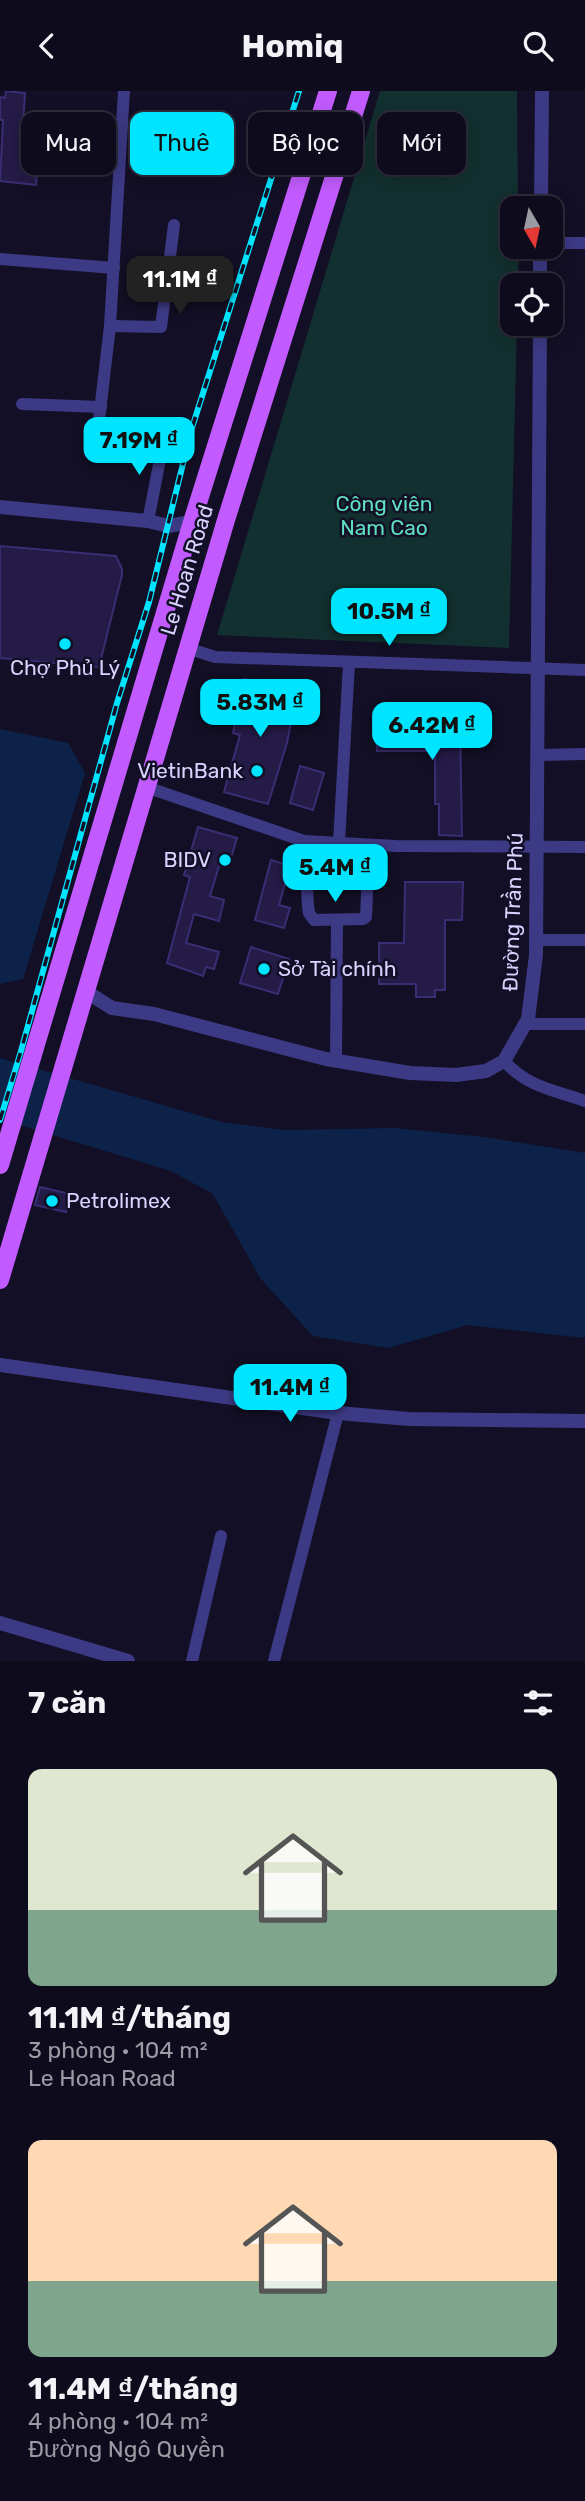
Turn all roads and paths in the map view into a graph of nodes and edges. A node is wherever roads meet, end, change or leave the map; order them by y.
1 (124, 91) edge
2 (328, 91) edge
3 (361, 91) edge
4 (542, 91) edge
5 (541, 196) edge
6 (174, 225) dead end
7 (564, 243) edge
8 (585, 243) edge
9 (0, 259) edge
10 (114, 268) junction
11 (110, 326) junction
12 (540, 336) edge
13 (22, 404) dead end
14 (101, 407) junction
15 (0, 507) edge
16 (148, 521) junction
17 (192, 522) junction
18 (223, 530) junction
19 (187, 648) junction
20 (349, 663) junction
21 (536, 670) junction
22 (585, 670) edge
23 (585, 754) edge
24 (537, 755) junction
25 (146, 787) junction
26 (304, 841) junction
27 (338, 843) junction
28 (369, 845) junction
29 (537, 847) junction
30 (585, 847) edge
31 (337, 921) junction
32 (536, 940) junction
33 (585, 940) edge
34 (55, 982) junction
35 (85, 991) junction
36 (525, 1024) junction
37 (585, 1024) edge
38 (335, 1061) junction
39 (504, 1061) junction
40 (585, 1101) edge
41 (0, 1165) edge
42 (0, 1280) edge
43 (0, 1364) edge
44 (338, 1413) junction
45 (585, 1421) edge
46 (221, 1537) dead end
47 (0, 1623) edge
48 (128, 1661) edge
49 (192, 1661) edge
50 (274, 1661) edge

1 - 10 street
2 - 17 main road, Le Hoan Road
3 - 18 main road, Le Hoan Road
4 - 5 street
6 - 11 street
7 - 8 street
9 - 10 street
10 - 11 street
11 - 14 street
12 - 21 street, Đường Trần Phú
13 - 14 street
14 - 16 street
15 - 16 street
16 - 17 street
17 - 18 main road
17 - 34 main road, Le Hoan Road
18 - 19 main road, Le Hoan Road
19 - 20 street
19 - 25 main road, Le Hoan Road
20 - 21 street
20 - 27 street
21 - 22 street
21 - 24 street, Đường Trần Phú
23 - 24 street
24 - 29 street, Đường Trần Phú
25 - 26 street
25 - 35 main road, Le Hoan Road
26 - 27 street
26 - 31 street
27 - 28 street
28 - 29 street
28 - 31 street
29 - 30 street
29 - 32 street, Đường Trần Phú
31 - 38 street
32 - 33 street
32 - 36 street, Đường Trần Phú
34 - 35 main road
34 - 41 main road, Le Hoan Road
35 - 38 street
35 - 42 main road, Le Hoan Road
36 - 37 street
36 - 39 street, Đường Trần Phú
38 - 39 street
39 - 40 street
43 - 44 street
44 - 45 street
44 - 50 street
46 - 49 street
47 - 48 street

